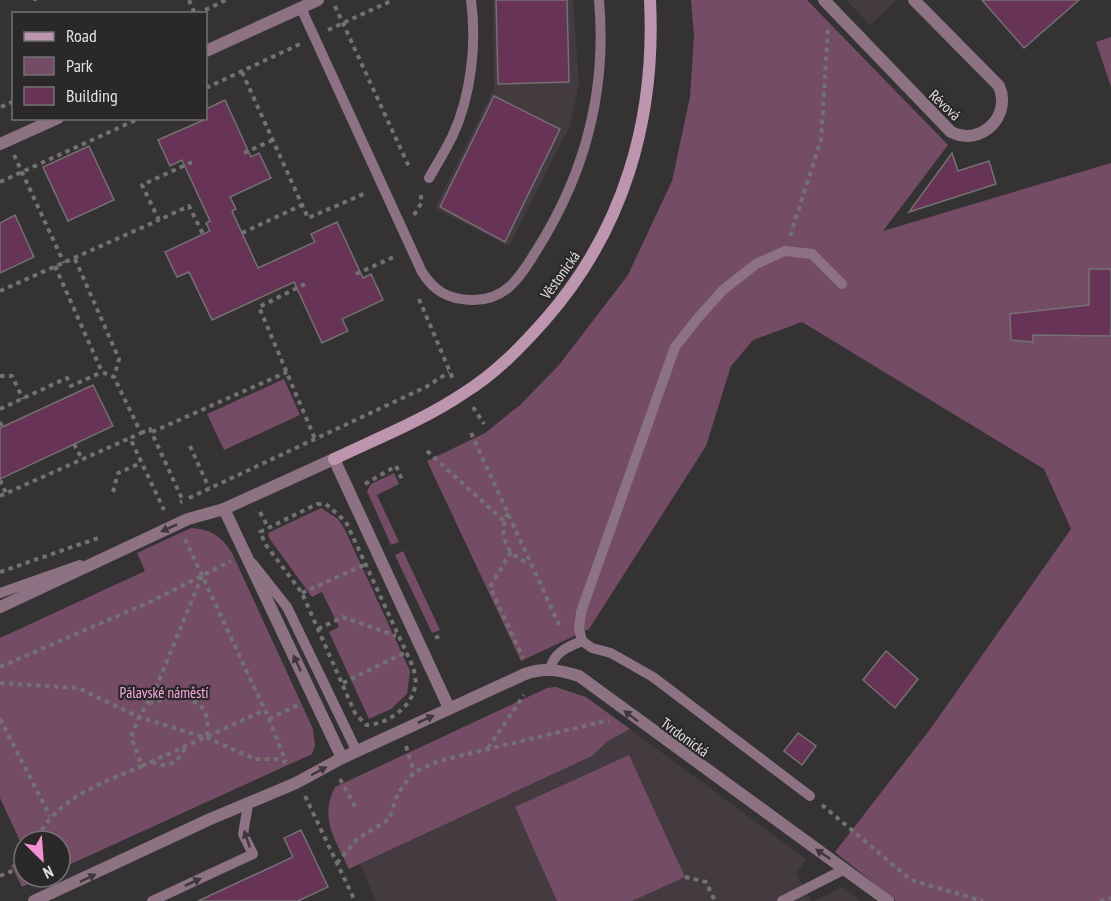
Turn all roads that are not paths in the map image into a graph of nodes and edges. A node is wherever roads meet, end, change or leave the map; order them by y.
1 (318, 0) edge
2 (471, 0) edge
3 (599, 0) edge
4 (650, 0) edge
5 (914, 0) edge
6 (827, 3) edge
7 (301, 8) junction
8 (207, 51) edge
9 (54, 120) edge
10 (6, 147) edge
11 (429, 178) dead end
12 (842, 285) dead end
13 (334, 459) junction
14 (224, 509) junction
15 (245, 554) junction
16 (106, 557) junction
17 (0, 593) edge
18 (0, 607) edge
19 (582, 641) junction
20 (555, 670) junction
21 (449, 708) junction
22 (357, 752) junction
23 (342, 758) junction
24 (810, 796) road end
25 (248, 805) junction
26 (845, 869) junction
27 (34, 901) edge
28 (152, 901) edge
29 (782, 901) edge
30 (888, 901) edge

1 - 7 street
2 - 11 lane
3 - 7 lane
4 - 13 street, Věstonická
5 - 6 street, Révová
7 - 8 street
9 - 10 street
12 - 19 lane
13 - 14 street
13 - 21 street
14 - 15 street
14 -> 16 street
15 - 22 lane
23 -> 15 street
16 - 17 lane
16 - 18 street
19 - 20 lane
19 - 24 lane
20 - 21 street, Tvrdonická
26 -> 20 street, Tvrdonická
22 -> 21 street
22 - 23 street
25 -> 23 street
27 -> 25 street
28 -> 25 lane
26 - 29 lane
26 - 30 street, Tvrdonická

